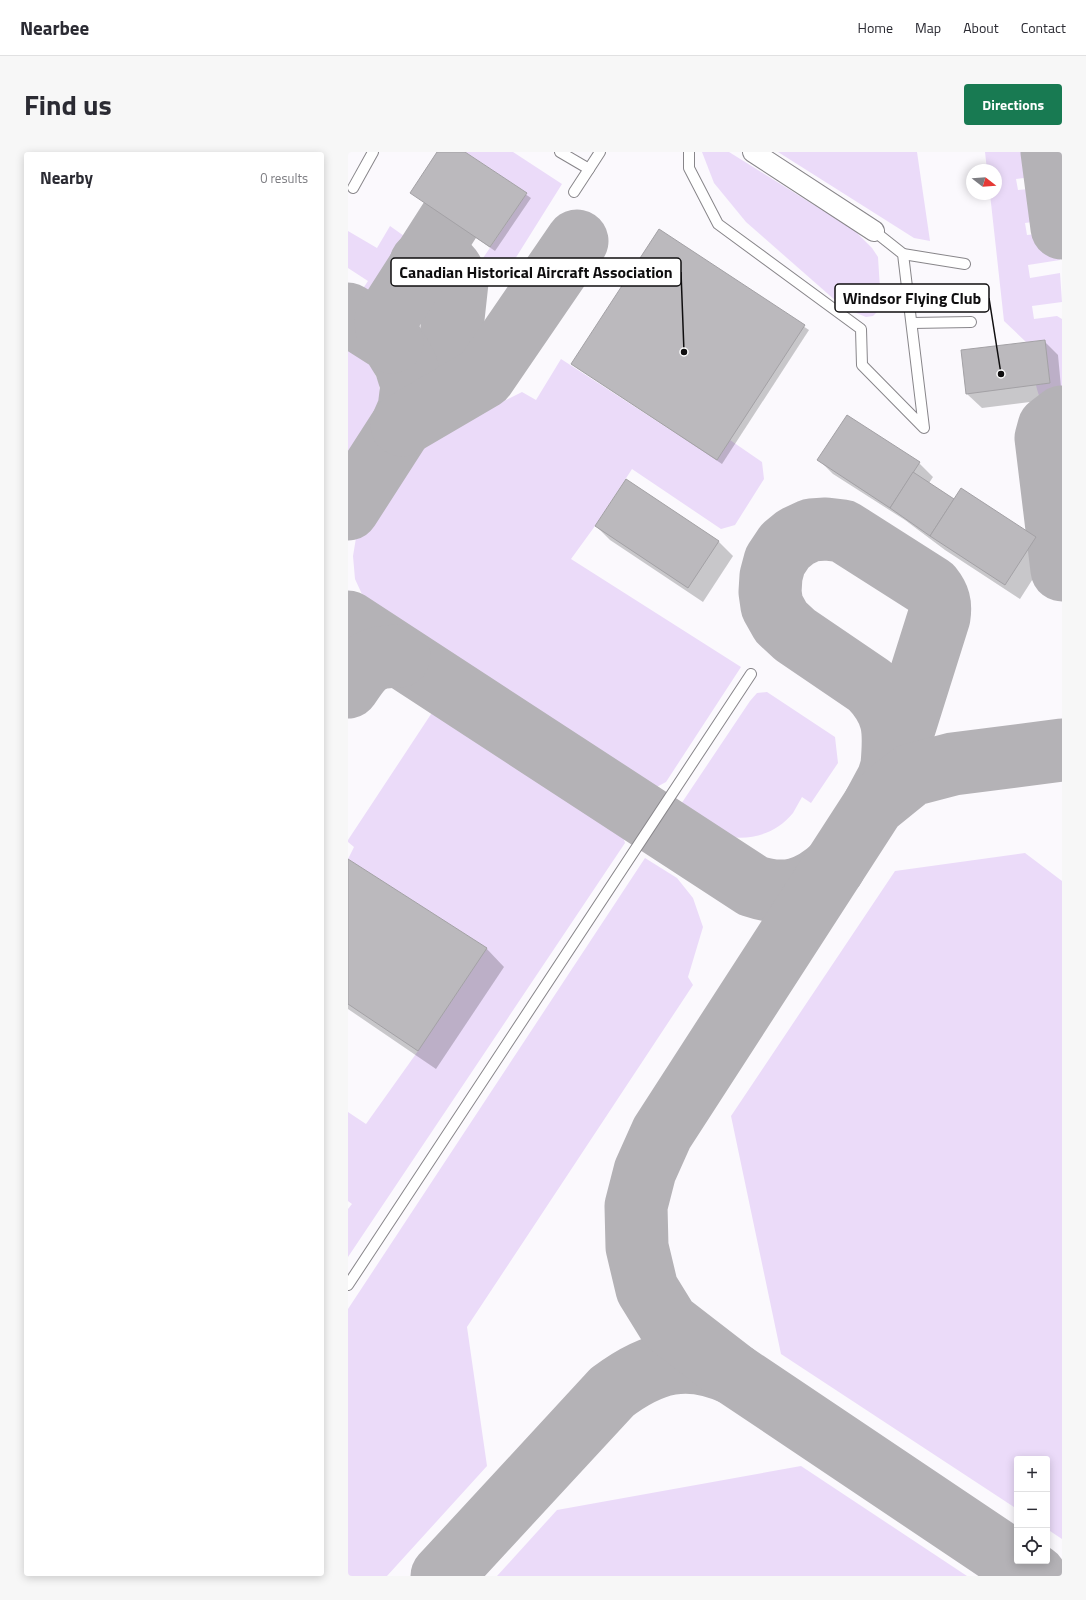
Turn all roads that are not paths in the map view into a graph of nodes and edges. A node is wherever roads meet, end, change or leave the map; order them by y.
1 (373, 152) edge
2 (560, 152) edge
3 (600, 152) edge
4 (689, 152) edge
5 (753, 152) edge
6 (589, 169) junction
7 (353, 188) dead end
8 (574, 192) dead end
9 (874, 231) joint
10 (903, 254) junction
11 (964, 264) dead end
12 (971, 322) dead end
13 (912, 323) junction
14 (751, 674) dead end
15 (348, 1285) edge

1 - 7 lane
2 - 6 lane
3 - 6 lane
4 - 13 lane
5 - 9 street
6 - 8 lane
9 - 10 lane
10 - 11 lane
10 - 13 lane
12 - 13 lane
14 - 15 lane

